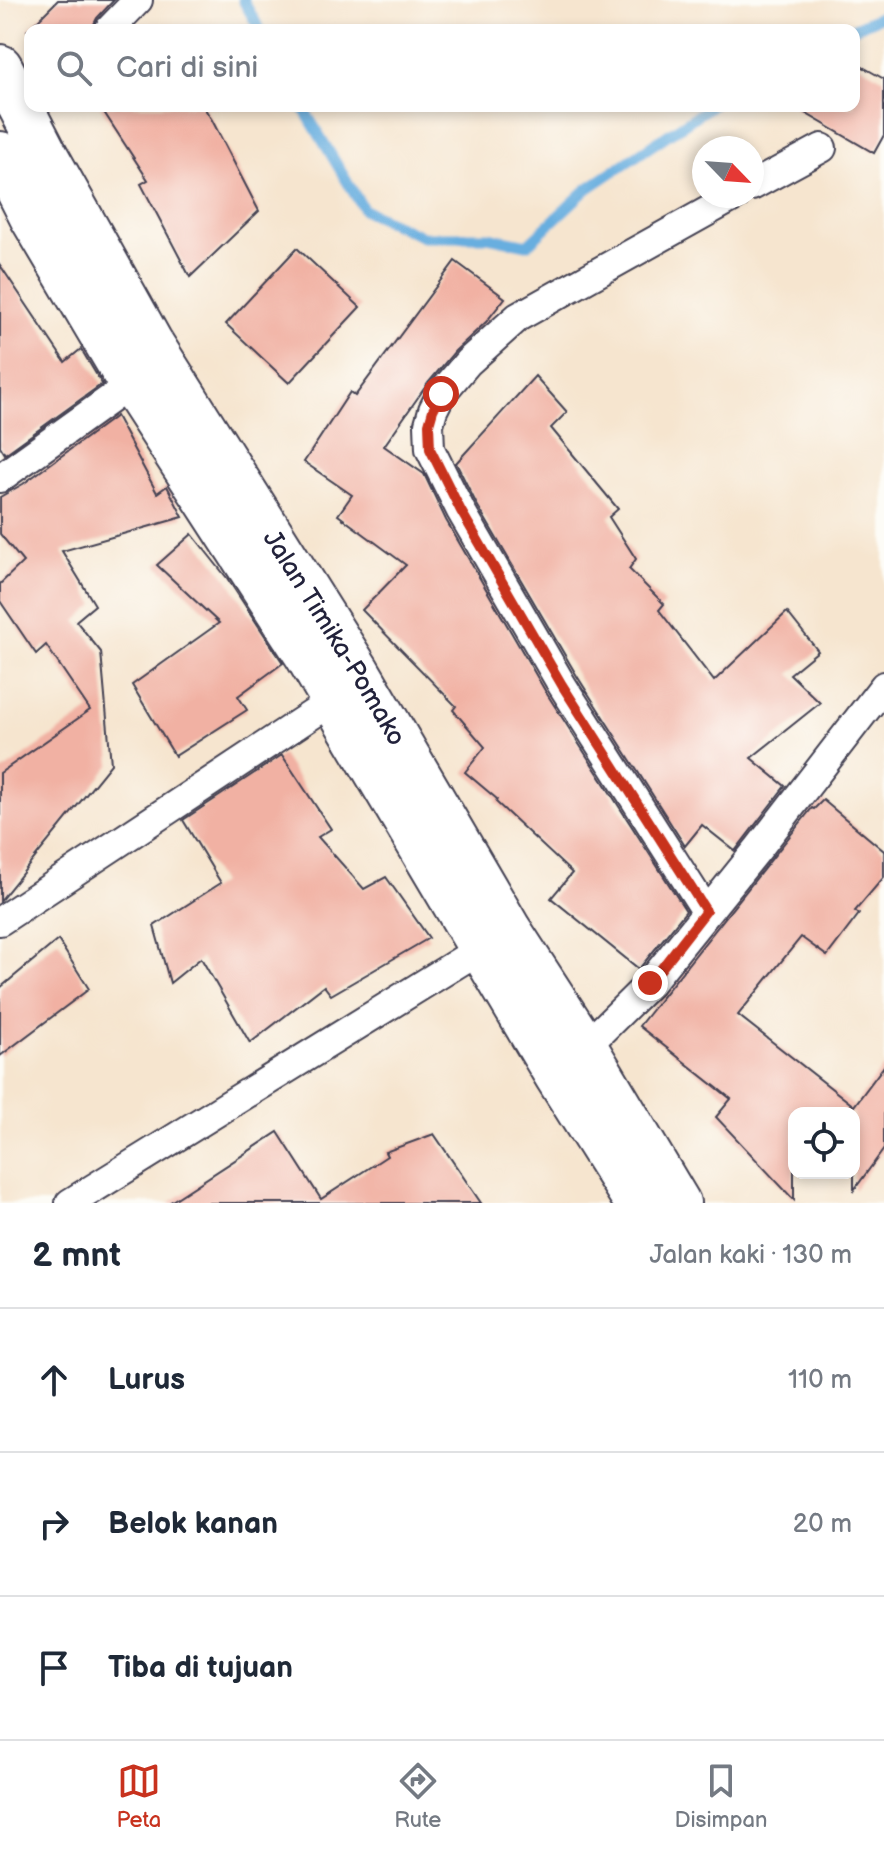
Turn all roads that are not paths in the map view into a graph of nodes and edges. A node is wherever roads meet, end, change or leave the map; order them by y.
1 (138, 0) edge
2 (115, 24) edge
3 (28, 112) edge
4 (822, 148) dead end
5 (0, 154) edge
6 (764, 179) edge
7 (12, 206) edge
8 (713, 208) edge
9 (131, 384) junction
10 (0, 478) edge
11 (884, 686) edge
12 (334, 700) junction
13 (706, 911) junction
14 (0, 921) edge
15 (482, 948) junction
16 (585, 1047) junction
17 (70, 1203) edge
18 (637, 1203) edge
19 (678, 1203) edge

1 - 2 street
3 - 16 highway, Jalan Timika-Pomako
4 - 6 street
5 - 7 highway, Jalan Timika-Pomako
7 - 9 highway, Jalan Timika-Pomako
8 - 13 street
9 - 10 street
9 - 12 highway, Jalan Timika-Pomako
11 - 13 street
12 - 14 street
12 - 15 highway, Jalan Timika-Pomako
13 - 16 street
15 - 17 street
15 - 18 highway, Jalan Timika-Pomako
16 - 19 highway, Jalan Timika-Pomako

